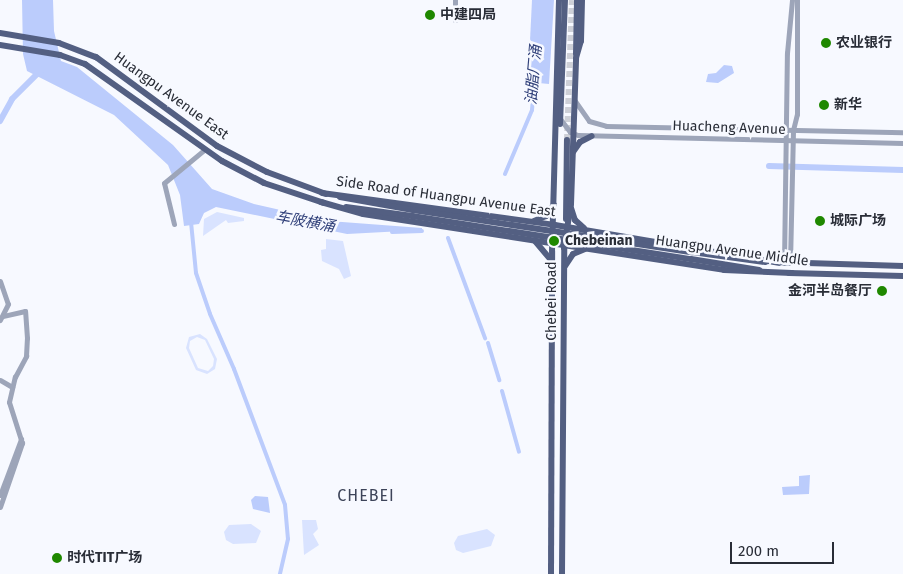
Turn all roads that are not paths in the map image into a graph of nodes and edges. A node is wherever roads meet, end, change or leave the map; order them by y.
1 (455, 0) edge
2 (559, 0) edge
3 (565, 0) edge
4 (577, 0) edge
5 (582, 0) edge
6 (792, 0) edge
7 (797, 0) edge
8 (455, 20) dead end
9 (0, 33) edge
10 (0, 45) edge
11 (576, 58) junction
12 (575, 101) junction
13 (560, 120) junction
14 (574, 120) junction
15 (790, 130) junction
16 (903, 132) edge
17 (573, 134) junction
18 (592, 136) junction
19 (567, 140) tunnel mouth
20 (557, 141) junction
21 (790, 141) junction
22 (903, 143) edge
23 (219, 147) junction
24 (204, 150) junction
25 (572, 153) junction
26 (214, 157) junction
27 (264, 170) junction
28 (259, 181) junction
29 (322, 193) junction
30 (555, 200) junction
31 (321, 202) junction
32 (570, 204) junction
33 (413, 213) junction
34 (506, 218) junction
35 (526, 221) junction
36 (174, 224) dead end
37 (566, 224) junction
38 (554, 225) junction
39 (587, 230) junction
40 (600, 232) junction
41 (559, 234) joint
42 (502, 235) junction
43 (630, 236) junction
44 (522, 238) junction
45 (532, 239) junction
46 (553, 242) junction
47 (564, 244) junction
48 (590, 248) junction
49 (598, 249) junction
50 (627, 254) junction
51 (692, 256) junction
52 (784, 263) junction
53 (552, 264) junction
54 (835, 265) junction
55 (875, 265) junction
56 (903, 266) edge
57 (564, 271) junction
58 (552, 272) junction
59 (792, 273) junction
60 (836, 275) junction
61 (874, 276) junction
62 (903, 276) edge
63 (0, 281) edge
64 (1, 287) edge
65 (1, 318) edge
66 (0, 380) edge
67 (12, 388) junction
68 (21, 439) junction
69 (0, 495) edge
70 (0, 507) edge
71 (551, 557) junction
72 (562, 558) junction
73 (551, 574) edge
74 (562, 574) edge

1 - 8 street
2 - 20 main road, Chebei Road
3 - 13 main road
4 - 11 main road
5 - 11 main road, Chebei Road
6 - 15 street
7 - 15 street
9 - 23 main road, Huangpu Avenue East
10 - 24 main road, Huangpu Avenue East
11 - 12 main road, Chebei Road
12 - 14 main road, Chebei Road
12 - 15 street, Huacheng Avenue
13 - 14 main road
13 - 17 street
13 - 20 main road
14 - 17 main road, Chebei Road
15 - 16 street, Huacheng Avenue
15 - 21 street
17 - 18 street, Huacheng Avenue
17 - 25 main road, Chebei Road
18 - 21 street, Huacheng Avenue
18 - 25 main road
19 - 37 main road
20 - 30 main road, Chebei Road
21 - 22 street, Huacheng Avenue
21 - 52 street
23 - 26 main road
23 - 27 main road, Huangpu Avenue East
24 - 26 main road, Huangpu Avenue East
24 - 36 street
25 - 32 main road, Chebei Road
26 - 28 main road, Huangpu Avenue East
27 - 28 main road
27 - 29 main road, Huangpu Avenue East
28 - 31 main road, Huangpu Avenue East
29 - 33 main road, Huangpu Avenue East
29 - 34 main road, Side Road of Huangpu Avenue East
30 - 35 main road
30 - 38 main road, Chebei Road
31 - 33 main road, Huangpu Avenue East
31 - 42 main road, Side Road of Huangpu Avenue East
32 - 37 main road, Chebei Road
32 - 39 main road
33 - 41 main road, Huangpu Avenue East, bridge
34 - 35 main road, Side Road of Huangpu Avenue East
34 - 42 main road
35 - 38 main road, Side Road of Huangpu Avenue East
35 - 44 main road
37 - 38 main road, Side Road of Huangpu Avenue East
37 - 39 main road, Side Road of Huangpu Avenue East
37 - 47 main road, Chebei Road
38 - 46 main road, Chebei Road
39 - 40 main road, Side Road of Huangpu Avenue East
40 - 43 main road, Side Road of Huangpu Avenue East
40 - 49 main road
41 - 51 main road, Huangpu Avenue Middle, bridge
42 - 44 main road, Side Road of Huangpu Avenue East
43 - 50 main road
43 - 52 main road, Side Road of Huangpu Avenue East
44 - 45 main road, Side Road of Huangpu Avenue East
45 - 46 main road, Side Road of Huangpu Avenue East
45 - 53 main road
46 - 47 main road, Side Road of Huangpu Avenue East
46 - 53 main road, Chebei Road
47 - 48 main road, Side Road of Huangpu Avenue East
47 - 57 main road, Chebei Road
48 - 49 main road, Side Road of Huangpu Avenue East
48 - 57 main road
49 - 50 main road, Side Road of Huangpu Avenue East
50 - 59 main road, Side Road of Huangpu Avenue East
51 - 52 main road, Huangpu Avenue Middle
51 - 59 main road, Huangpu Avenue Middle
52 - 54 main road, Huangpu Avenue Middle
53 - 58 main road, Chebei Road
54 - 55 main road, Huangpu Avenue Middle
54 - 60 main road
55 - 56 main road, Huangpu Avenue Middle
55 - 61 main road
57 - 58 main road
57 - 72 main road, Chebei Road
58 - 71 main road, Chebei Road
59 - 60 main road, Huangpu Avenue Middle
60 - 61 main road, Huangpu Avenue Middle
61 - 62 main road, Huangpu Avenue Middle
63 - 64 street
64 - 65 street
65 - 67 street
66 - 67 street
67 - 68 street
68 - 69 street
68 - 70 street
71 - 72 main road
71 - 73 main road, Chebei Road
72 - 74 main road, Chebei Road

